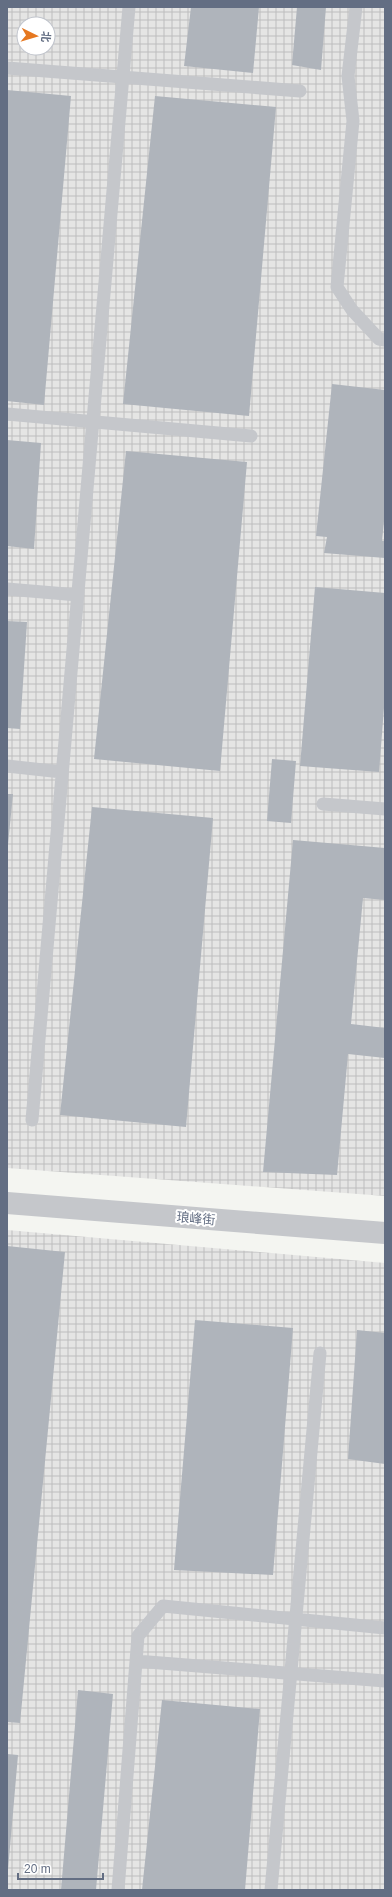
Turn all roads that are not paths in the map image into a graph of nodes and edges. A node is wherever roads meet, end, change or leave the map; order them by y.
1 (128, 7) edge
2 (356, 7) edge
3 (7, 68) edge
4 (122, 78) junction
5 (300, 91) dead end
6 (385, 340) edge
7 (7, 414) edge
8 (92, 421) junction
9 (251, 436) dead end
10 (7, 589) edge
11 (78, 595) junction
12 (7, 766) edge
13 (62, 772) junction
14 (323, 804) dead end
15 (385, 809) edge
16 (32, 1120) dead end
17 (7, 1203) edge
18 (385, 1233) edge
19 (320, 1353) dead end
20 (296, 1619) junction
21 (385, 1628) edge
22 (136, 1660) junction
23 (291, 1673) junction
24 (385, 1681) edge
25 (118, 1890) edge
26 (271, 1890) edge

1 - 4 lane
2 - 6 lane
3 - 4 lane
4 - 5 lane
4 - 8 lane
7 - 8 lane
8 - 9 lane
8 - 11 lane
10 - 11 lane
11 - 13 lane
12 - 13 lane
13 - 16 lane
14 - 15 lane
17 - 18 street, 琅峰街
19 - 20 lane
20 - 21 lane
20 - 22 lane
20 - 23 lane
22 - 23 lane
22 - 25 lane
23 - 24 lane
23 - 26 lane

